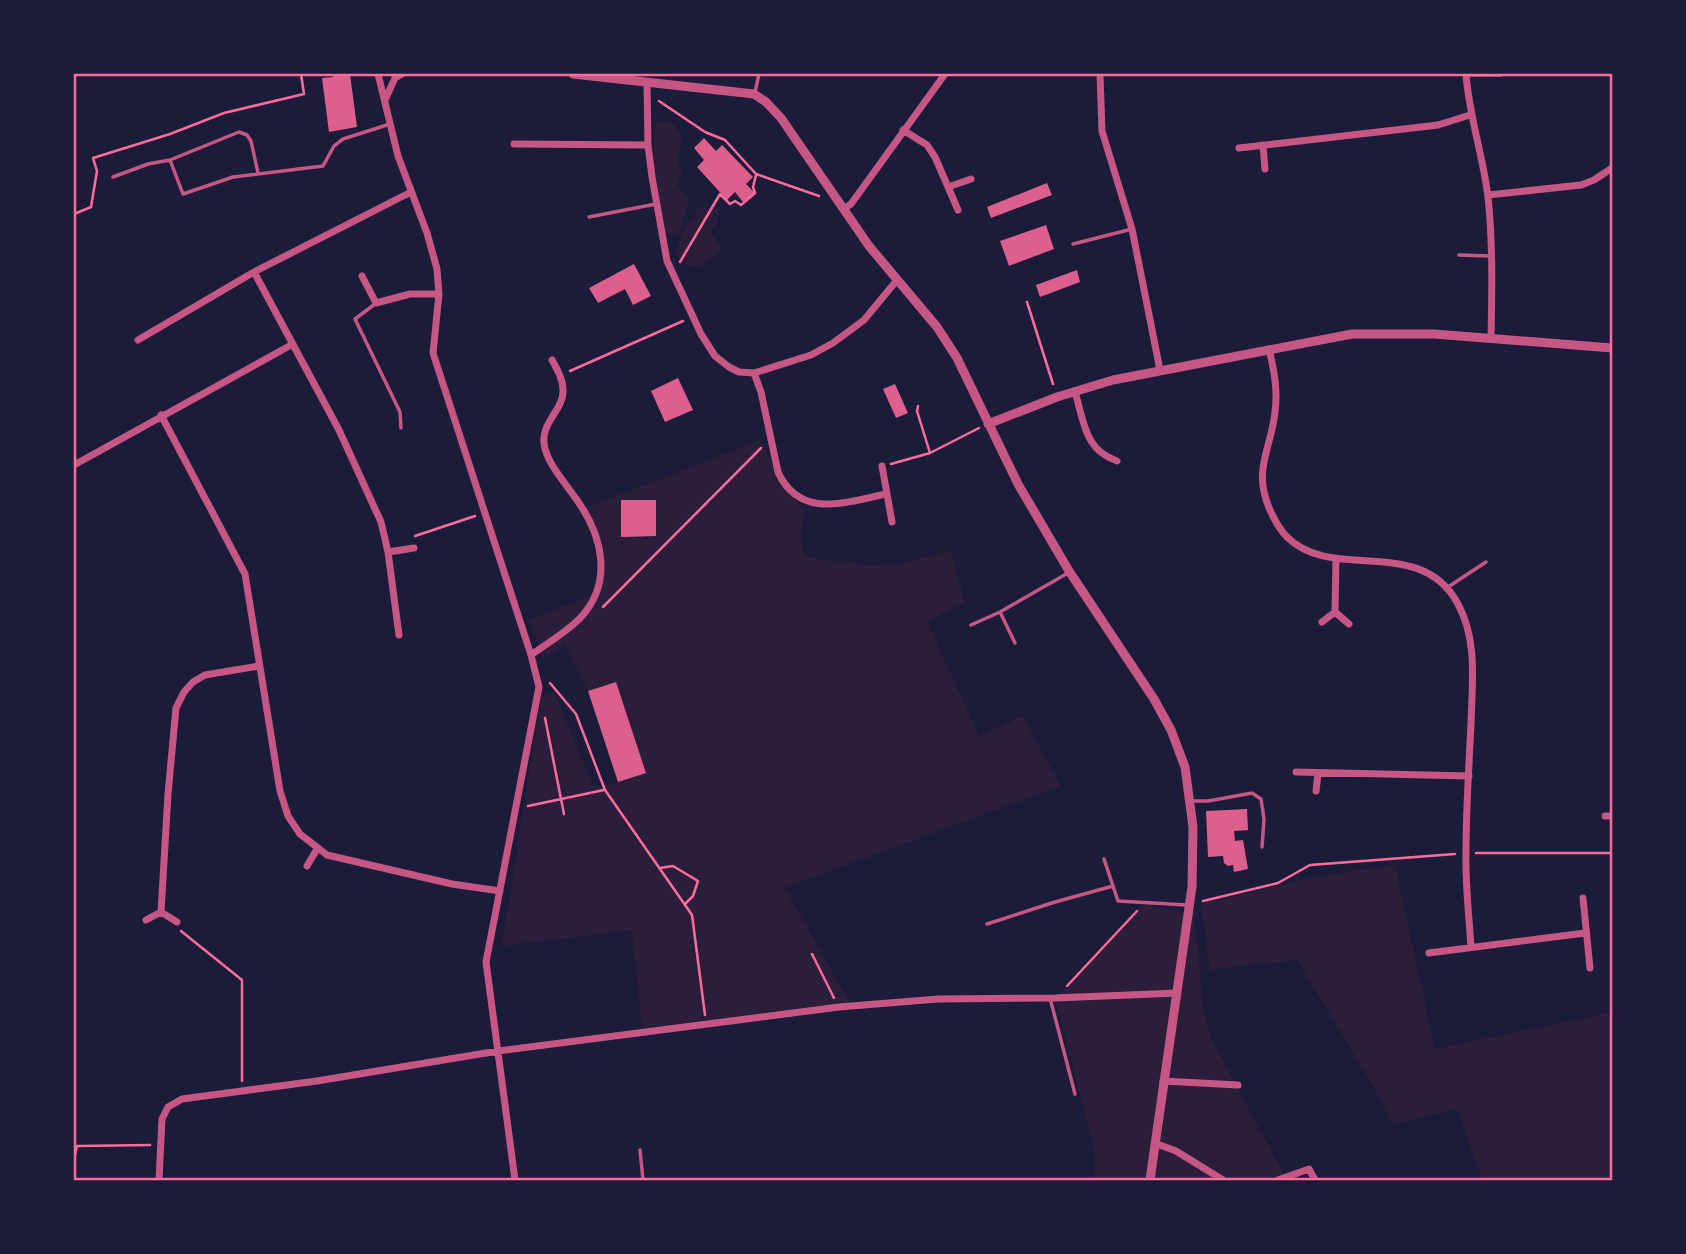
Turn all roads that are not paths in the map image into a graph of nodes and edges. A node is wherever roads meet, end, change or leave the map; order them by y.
1 (378, 74) edge
2 (402, 74) edge
3 (573, 74) edge
4 (759, 74) edge
5 (945, 74) edge
6 (1100, 74) edge
7 (1466, 74) edge
8 (1502, 75) dead end
9 (647, 83) junction
10 (754, 94) junction
11 (385, 100) junction
12 (1470, 116) junction
13 (390, 124) junction
14 (903, 130) junction
15 (514, 144) dead end
16 (648, 145) junction
17 (1263, 145) junction
18 (1239, 148) dead end
19 (170, 160) junction
20 (1612, 168) edge
21 (1265, 169) dead end
22 (258, 173) junction
23 (113, 177) dead end
24 (971, 179) dead end
25 (948, 187) junction
26 (411, 192) junction
27 (1488, 195) junction
28 (656, 204) junction
29 (843, 209) junction
30 (957, 210) dead end
31 (589, 217) dead end
32 (1132, 229) junction
33 (1073, 244) dead end
34 (1459, 256) dead end
35 (1492, 256) junction
36 (254, 272) junction
37 (362, 276) dead end
38 (897, 280) junction
39 (439, 294) junction
40 (376, 303) junction
41 (1491, 338) junction
42 (138, 340) dead end
43 (293, 344) junction
44 (1612, 348) edge
45 (1269, 349) junction
46 (552, 360) dead end
47 (1160, 370) junction
48 (754, 373) junction
49 (1075, 392) junction
50 (161, 415) junction
51 (988, 424) junction
52 (401, 428) dead end
53 (1117, 461) dead end
54 (74, 465) edge
55 (882, 466) road end
56 (886, 495) junction
57 (891, 522) dead end
58 (414, 548) road end
59 (388, 552) junction
60 (1336, 558) junction
61 (1486, 562) dead end
62 (1069, 572) junction
63 (1446, 588) junction
64 (1000, 612) junction
65 (1335, 612) junction
66 (1322, 622) dead end
67 (1349, 624) dead end
68 (971, 625) dead end
69 (399, 635) dead end
70 (1015, 643) dead end
71 (531, 655) junction
72 (259, 666) junction
73 (1296, 772) dead end
74 (1318, 773) junction
75 (1469, 776) junction
76 (1316, 791) dead end
77 (1191, 801) junction
78 (1262, 847) dead end
79 (317, 849) junction
80 (1104, 859) dead end
81 (307, 866) dead end
82 (1114, 886) junction
83 (500, 891) junction
84 (1583, 898) dead end
85 (1189, 905) junction
86 (161, 912) junction
87 (146, 920) dead end
88 (177, 922) road end
89 (987, 924) dead end
90 (1585, 933) junction
91 (1471, 947) junction
92 (1429, 953) dead end
93 (1590, 968) dead end
94 (1177, 993) junction
95 (1053, 998) junction
96 (498, 1051) junction
97 (1163, 1081) junction
98 (1238, 1085) dead end
99 (1075, 1094) dead end
100 (1157, 1144) junction
101 (640, 1150) dead end
102 (159, 1181) edge
103 (515, 1181) edge
104 (643, 1181) edge
105 (1150, 1181) edge
106 (1223, 1181) edge
107 (1278, 1181) edge
108 (1315, 1181) edge

1 - 11 street
2 - 11 street
3 - 9 street
4 - 10 lane
5 - 14 street
6 - 32 street
7 - 8 lane
7 - 12 street
9 - 10 street
9 - 16 street
10 - 29 street
11 - 13 street
12 - 17 street
12 - 27 street
13 - 22 lane
13 - 26 street
14 - 25 street
14 - 29 street
15 - 16 street
16 - 28 street
17 - 18 street
17 - 21 street
19 - 22 lane
19 - 22 lane
19 - 23 lane
20 - 27 street
24 - 25 street
25 - 30 street
26 - 36 street
26 - 39 street
27 - 35 street
28 - 31 lane
28 - 48 street
29 - 38 street
32 - 33 lane
32 - 47 street
34 - 35 lane
35 - 41 street
36 - 42 street
36 - 43 street
37 - 40 street
38 - 48 street
38 - 51 street
39 - 40 street
39 - 71 street
40 - 52 lane
41 - 44 street
41 - 45 street
43 - 50 street
43 - 59 street
45 - 47 street
45 - 60 street
46 - 71 street
47 - 49 street
48 - 56 street
49 - 51 street
49 - 53 street
50 - 54 street
50 - 72 street
51 - 62 street
55 - 56 street
56 - 57 street
58 - 59 street
59 - 69 street
60 - 63 street
60 - 65 street
61 - 63 lane
62 - 64 lane
62 - 77 street
63 - 75 street
64 - 68 lane
64 - 70 lane
65 - 66 street
65 - 67 street
71 - 83 street
72 - 79 street
72 - 86 street
73 - 74 street
74 - 75 street
74 - 76 street
75 - 91 street
77 - 78 lane
77 - 85 street
79 - 81 street
79 - 83 street
80 - 82 lane
82 - 85 lane
82 - 89 lane
83 - 96 street
84 - 90 street
85 - 94 street
86 - 87 street
86 - 88 street
90 - 91 street
90 - 93 street
91 - 92 street
94 - 95 street
94 - 97 street
95 - 96 street
95 - 99 lane
96 - 102 street
96 - 103 street
97 - 98 street
97 - 100 street
100 - 105 street
100 - 106 street
101 - 104 lane
107 - 108 street

